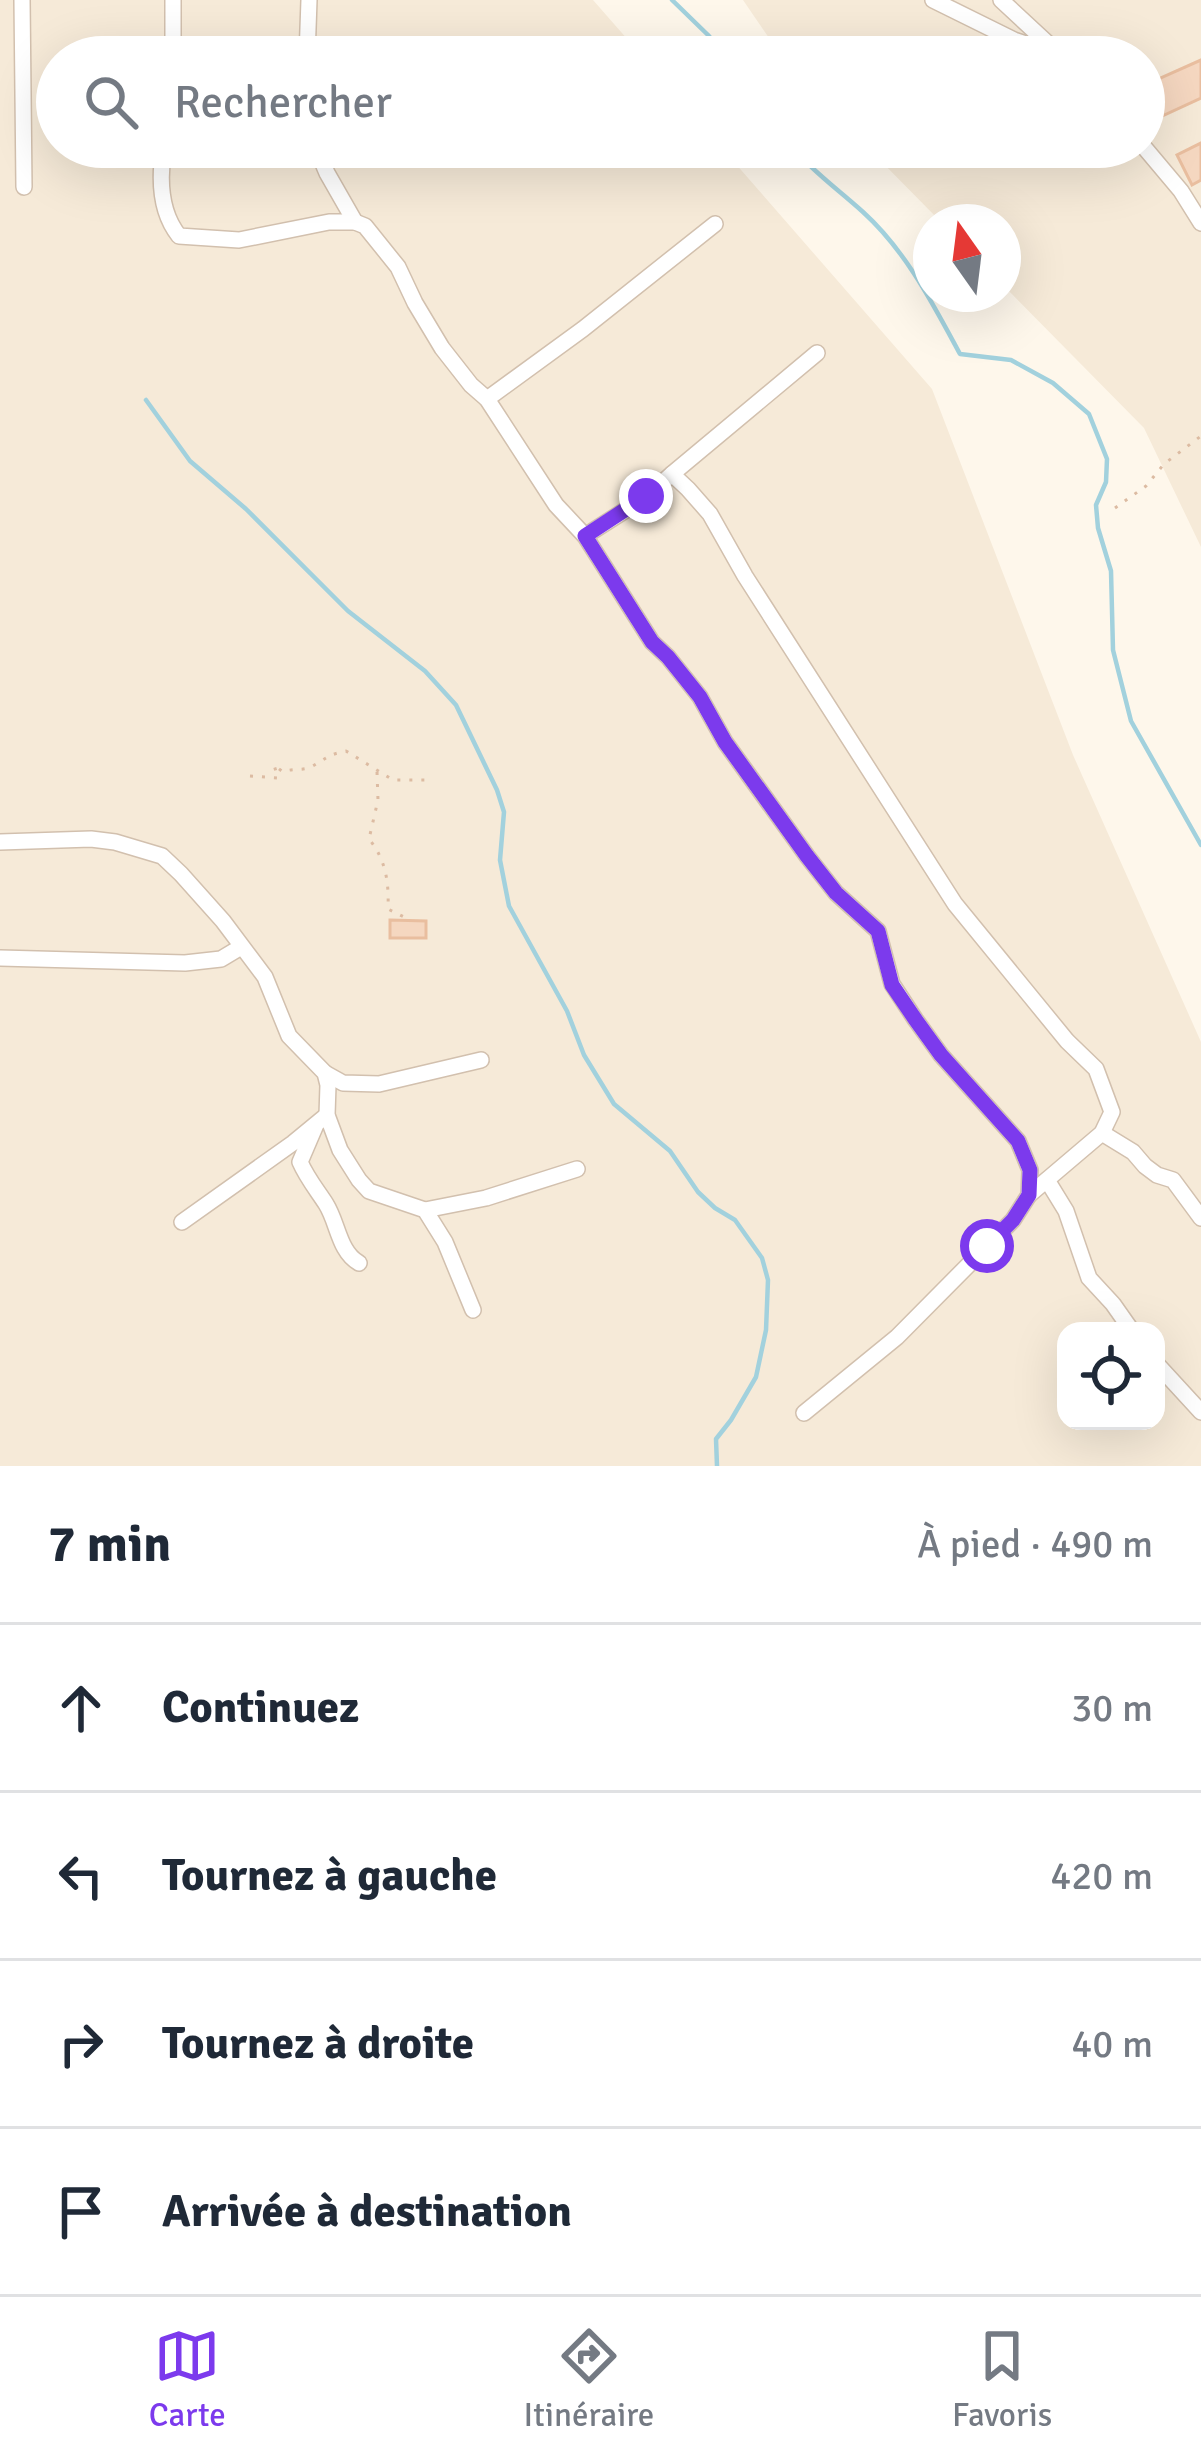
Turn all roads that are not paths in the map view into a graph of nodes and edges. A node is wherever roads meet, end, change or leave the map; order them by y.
1 (22, 0) edge
2 (173, 0) edge
3 (309, 0) edge
4 (933, 0) edge
5 (1001, 0) edge
6 (173, 36) edge
7 (308, 36) edge
8 (1006, 36) edge
9 (1041, 36) edge
10 (160, 168) edge
11 (325, 168) edge
12 (1162, 168) edge
13 (24, 187) dead end
14 (355, 222) junction
15 (1201, 223) edge
16 (715, 224) dead end
17 (817, 353) dead end
18 (488, 398) junction
19 (672, 474) junction
20 (585, 536) junction
21 (0, 842) edge
22 (241, 947) junction
23 (0, 958) edge
24 (481, 1060) dead end
25 (325, 1073) junction
26 (322, 1119) junction
27 (1102, 1132) junction
28 (577, 1168) dead end
29 (1047, 1180) junction
30 (1029, 1195) junction
31 (424, 1210) junction
32 (1201, 1218) edge
33 (182, 1222) dead end
34 (359, 1263) dead end
35 (472, 1310) dead end
36 (1126, 1322) edge
37 (1165, 1373) edge
38 (1201, 1412) edge
39 (804, 1413) dead end

1 - 13 street
2 - 6 street
3 - 7 street
4 - 8 street
5 - 9 street
10 - 14 street
11 - 14 street
12 - 15 street
14 - 18 street
16 - 18 street
17 - 19 street
18 - 20 street
19 - 20 street
19 - 27 street
20 - 30 street
21 - 22 street
22 - 23 street
22 - 25 street
24 - 25 street
25 - 26 street
26 - 31 street
26 - 33 street
26 - 34 street
27 - 29 street
27 - 32 street
28 - 31 street
29 - 30 street
29 - 36 street
30 - 39 street
31 - 35 street
37 - 38 street

